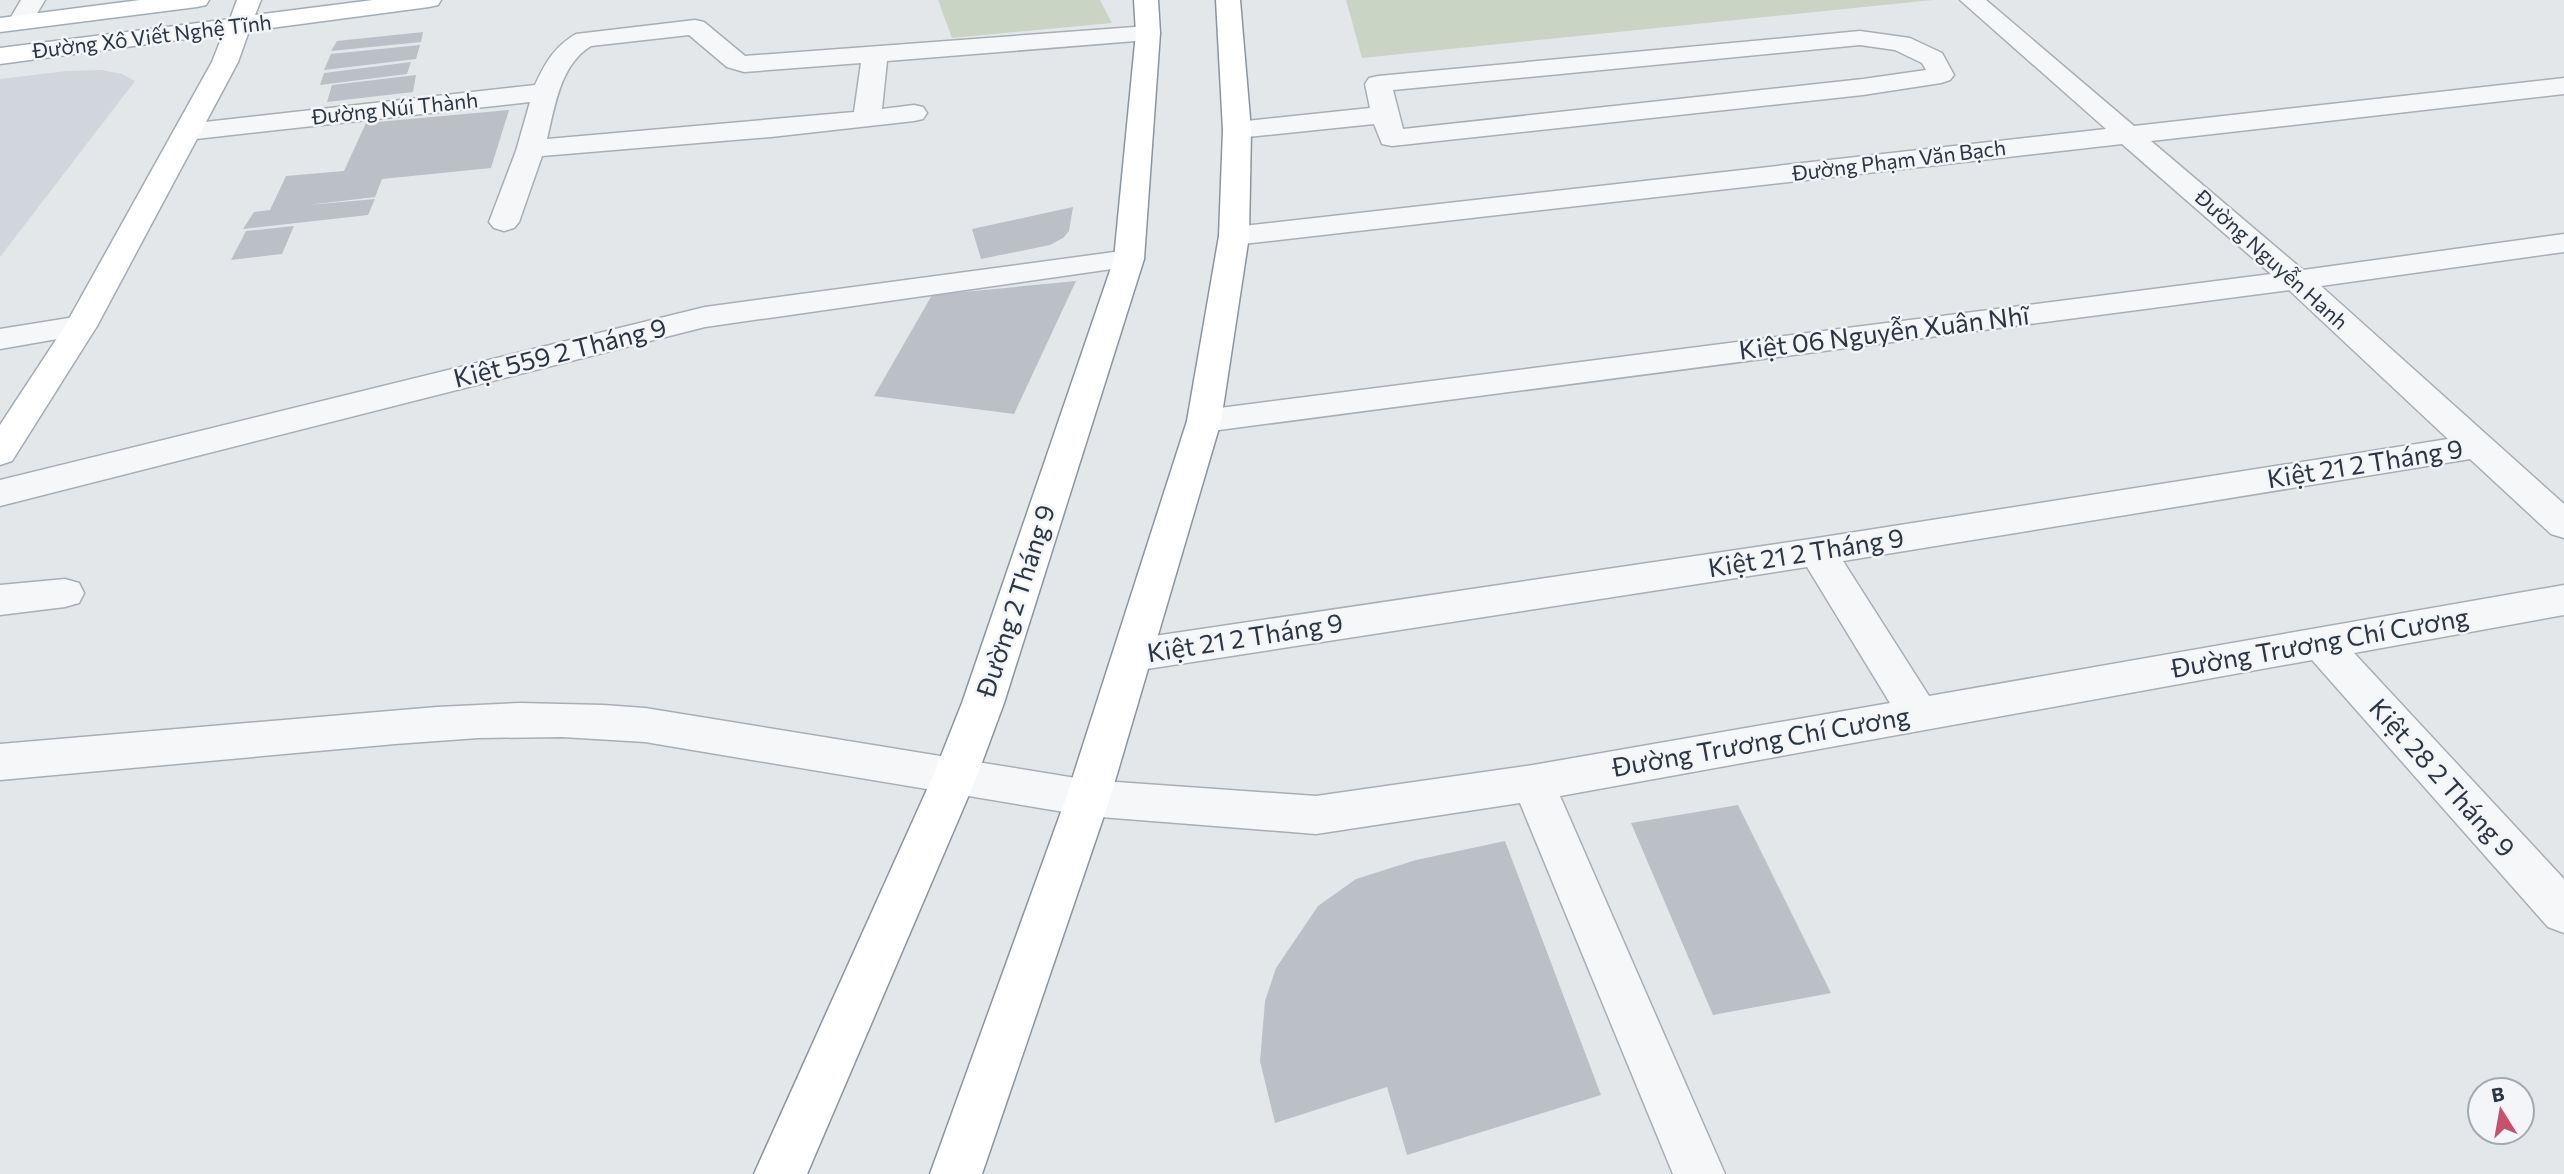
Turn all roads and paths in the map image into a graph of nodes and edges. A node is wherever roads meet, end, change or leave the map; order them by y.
1 (33, 0) edge
2 (197, 0) edge
3 (429, 0) edge
4 (1228, 0) edge
5 (1972, 0) edge
6 (244, 13) edge
7 (1147, 17) edge
8 (10, 23) edge
9 (875, 53) junction
10 (0, 56) edge
11 (2564, 86) edge
12 (545, 92) junction
13 (914, 113) dead end
14 (1385, 115) junction
15 (867, 118) junction
16 (1237, 130) junction
17 (187, 132) junction
18 (2129, 134) junction
19 (530, 149) junction
20 (504, 222) dead end
21 (1234, 236) junction
22 (2564, 243) edge
23 (1129, 260) junction
24 (2296, 281) junction
25 (81, 326) junction
26 (0, 339) edge
27 (1204, 421) junction
28 (2476, 446) junction
29 (0, 453) edge
30 (0, 493) edge
31 (2564, 525) edge
32 (1817, 552) junction
33 (65, 593) dead end
34 (0, 600) edge
35 (2564, 600) edge
36 (2321, 643) junction
37 (1134, 655) junction
38 (1918, 713) junction
39 (0, 762) edge
40 (955, 776) junction
41 (1533, 783) junction
42 (1088, 798) junction
43 (2564, 912) edge
44 (780, 1174) edge
45 (956, 1174) edge
46 (1699, 1174) edge

1 - 8 street
2 - 8 main road, Đường Xô Viết Nghệ Tĩnh
3 - 6 main road, Đường Xô Viết Nghệ Tĩnh
4 - 16 main road
5 - 18 street, Đường Nguyễn Hanh
6 - 10 main road, Đường Xô Viết Nghệ Tĩnh
6 - 17 main road
7 - 9 street
7 - 23 main road, Đường 2 Tháng 9
9 - 12 street
9 - 15 street
11 - 18 street, Đường Phạm Văn Bạch
12 - 17 street, Đường Núi Thành
12 - 19 street
13 - 15 street
14 - 14 street
14 - 16 street
15 - 19 street
16 - 21 main road
17 - 25 main road
18 - 21 street, Đường Phạm Văn Bạch
18 - 24 street, Đường Nguyễn Hanh
19 - 20 street
21 - 27 main road
22 - 24 street, Kiệt 06 Nguyễn Xuân Nhĩ
23 - 30 street, Kiệt 559 2 Tháng 9
23 - 40 main road, Đường 2 Tháng 9
24 - 27 street, Kiệt 06 Nguyễn Xuân Nhĩ
24 - 28 street, Đường Nguyễn Hanh
25 - 26 street
25 - 29 main road
27 - 37 main road
28 - 31 street, Đường Nguyễn Hanh
28 - 32 street, Kiệt 21 2 Tháng 9
32 - 37 street, Kiệt 21 2 Tháng 9
32 - 38 street
33 - 34 street
35 - 36 street, Đường Trương Chí Cương
36 - 38 street, Đường Trương Chí Cương
36 - 43 street, Kiệt 28 2 Tháng 9
37 - 42 main road
38 - 41 street, Đường Trương Chí Cương
39 - 40 street, Đường Trương Chí Cương
40 - 42 street, Đường Trương Chí Cương
40 - 44 main road, Đường 2 Tháng 9
41 - 42 street, Đường Trương Chí Cương
41 - 46 street
42 - 45 main road

